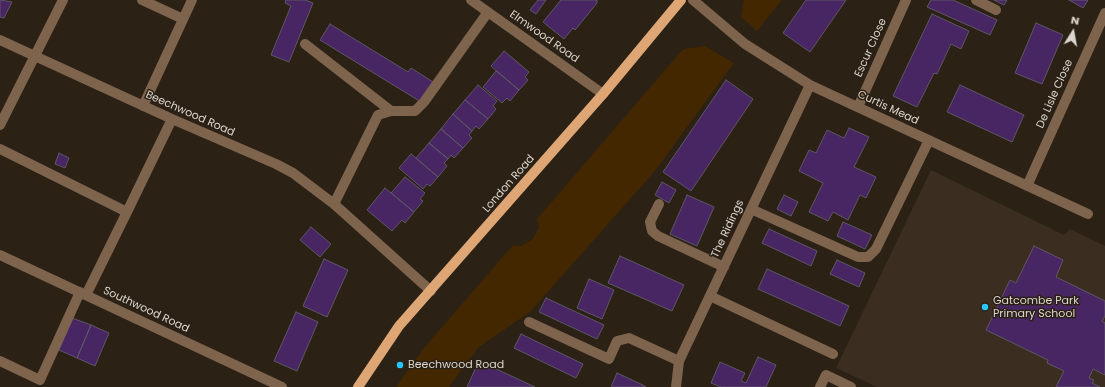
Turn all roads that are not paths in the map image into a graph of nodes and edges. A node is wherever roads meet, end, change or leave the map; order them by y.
1 (63, 0) edge
2 (142, 0) edge
3 (192, 0) edge
4 (471, 0) edge
5 (681, 0) edge
6 (692, 0) edge
7 (906, 0) edge
8 (976, 0) edge
9 (996, 10) dead end
10 (488, 12) junction
11 (1105, 12) edge
12 (183, 19) junction
13 (0, 40) edge
14 (306, 44) dead end
15 (34, 56) junction
16 (810, 85) junction
17 (603, 94) junction
18 (143, 106) junction
19 (858, 106) junction
20 (391, 111) junction
21 (172, 120) junction
22 (0, 125) edge
23 (929, 140) junction
24 (0, 149) edge
25 (1027, 186) junction
26 (334, 204) junction
27 (659, 204) dead end
28 (751, 209) junction
29 (127, 212) junction
30 (1088, 214) dead end
31 (0, 255) edge
32 (724, 267) junction
33 (431, 291) junction
34 (83, 294) junction
35 (710, 296) junction
36 (528, 322) dead end
37 (833, 354) dead end
38 (0, 361) edge
39 (679, 361) junction
40 (282, 387) edge
41 (358, 387) edge
42 (676, 387) edge
43 (820, 387) edge
44 (851, 387) edge

1 - 15 street
2 - 12 street
3 - 12 street
4 - 10 street, Elmwood Road
5 - 17 main road, London Road
6 - 16 street, Curtis Mead
7 - 19 street, Escur Close
8 - 9 street
10 - 17 street, Elmwood Road
10 - 20 street
11 - 25 street, De Lisle Close
12 - 18 street
13 - 15 street, Beechwood Road
14 - 20 street
15 - 18 street, Beechwood Road
15 - 22 street
16 - 19 street, Curtis Mead
16 - 28 street, The Ridings
17 - 33 main road, London Road
18 - 21 street, Beechwood Road
19 - 23 street, Curtis Mead
20 - 26 street
21 - 26 street, Beechwood Road
21 - 29 street
23 - 25 street, Curtis Mead
23 - 28 street
24 - 29 street
25 - 30 street, Curtis Mead
26 - 33 street, Beechwood Road
27 - 32 street
28 - 32 street, The Ridings
29 - 34 street
31 - 34 street, Southwood Road
32 - 35 street, The Ridings
33 - 41 main road, London Road
34 - 38 street
34 - 40 street, Southwood Road
35 - 37 street
35 - 39 street, The Ridings
36 - 39 street
39 - 42 street, The Ridings
43 - 44 street

